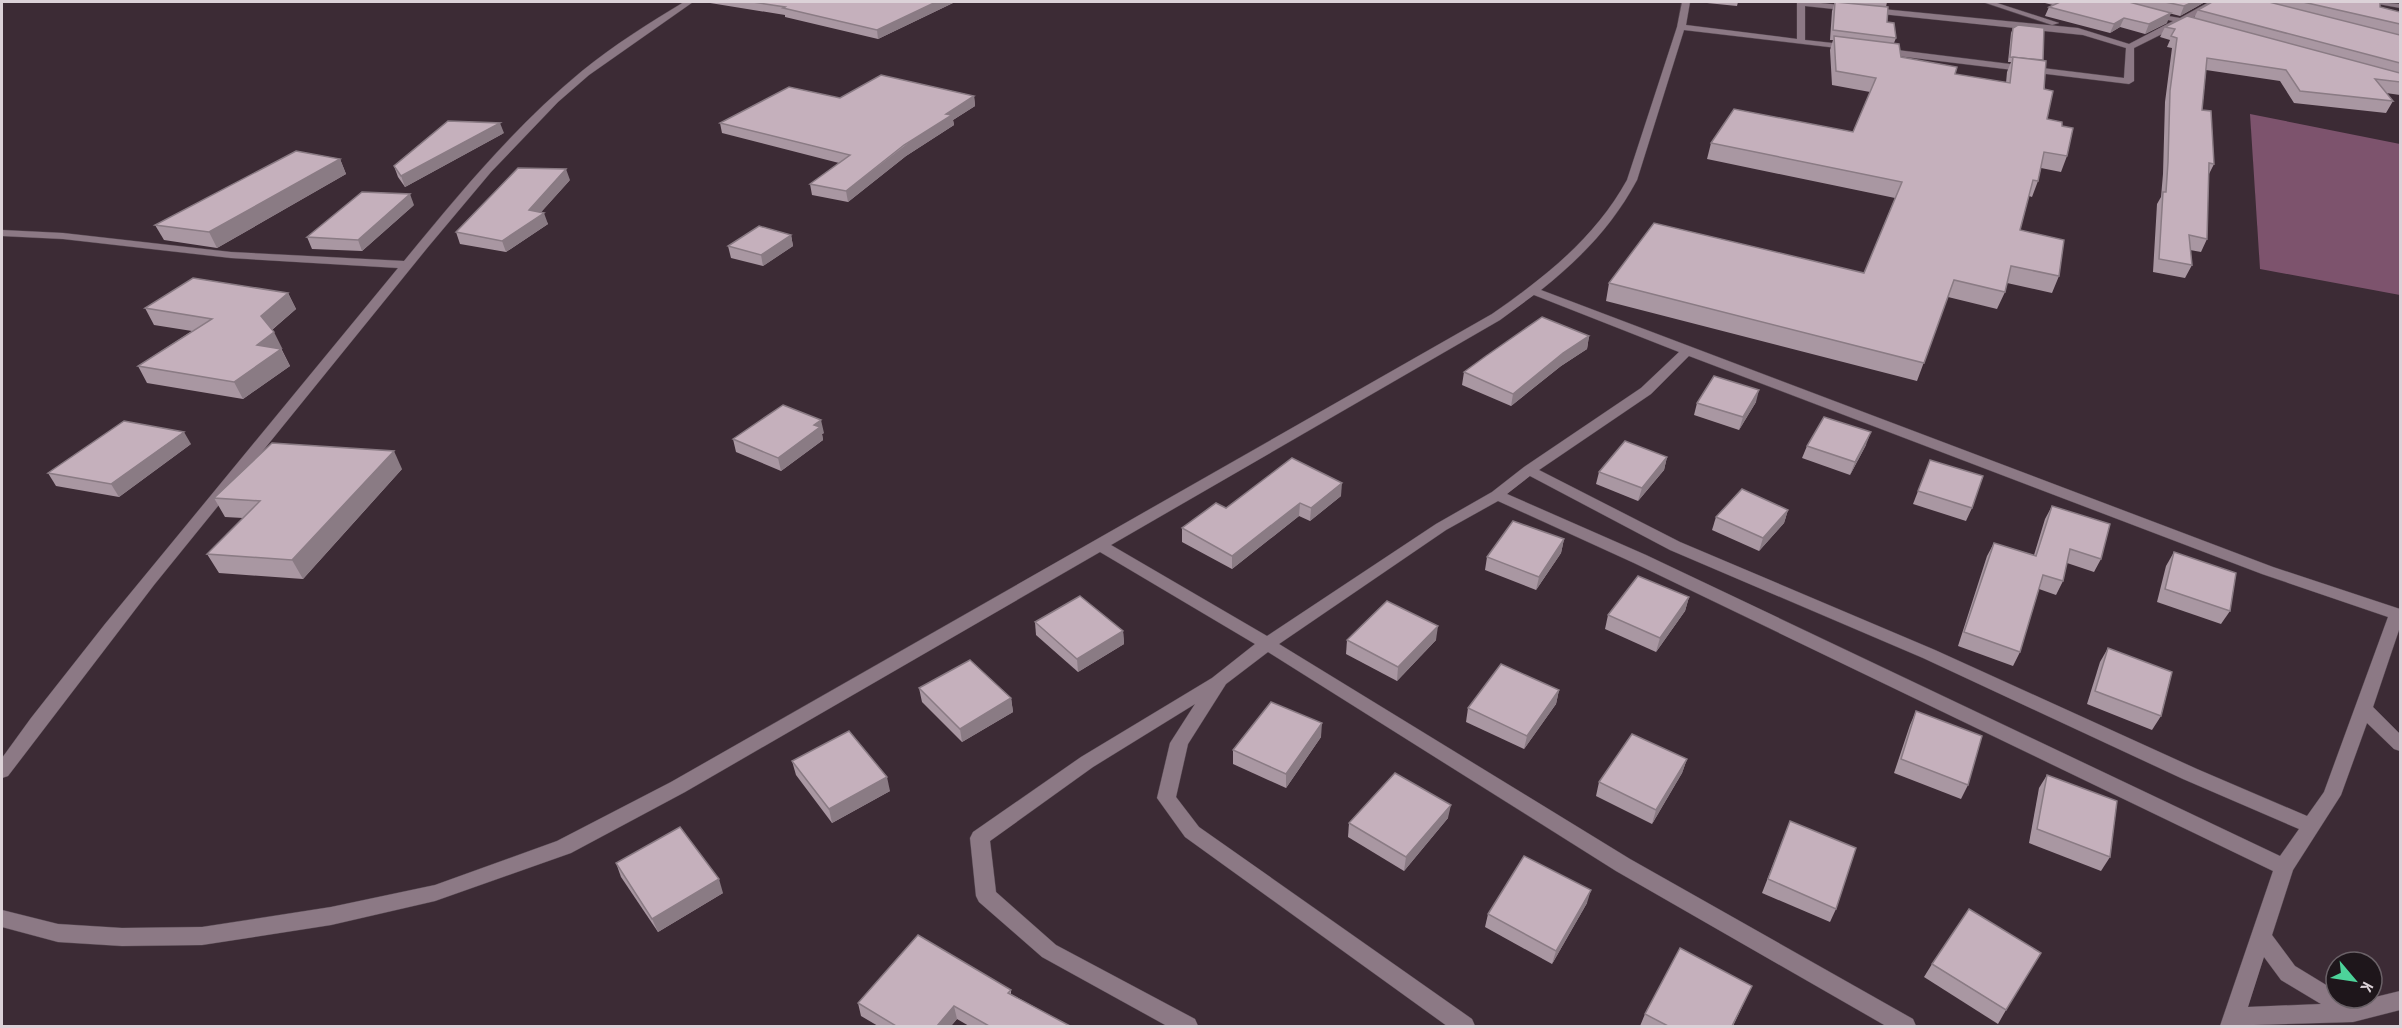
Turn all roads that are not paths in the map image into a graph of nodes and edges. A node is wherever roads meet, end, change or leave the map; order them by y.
1 (689, 2) edge
2 (1686, 2) edge
3 (1801, 2) edge
4 (1987, 2) edge
5 (2214, 2) edge
6 (2381, 2) edge
7 (2400, 6) edge
8 (2158, 15) edge
9 (2181, 21) junction
10 (2193, 24) edge
11 (1682, 27) junction
12 (2086, 33) junction
13 (1801, 42) junction
14 (2130, 47) junction
15 (1860, 49) edge
16 (1871, 50) edge
17 (2, 233) edge
18 (406, 265) junction
19 (1534, 291) junction
20 (1686, 352) junction
21 (1529, 470) junction
22 (1497, 495) junction
23 (1101, 545) junction
24 (2399, 614) edge
25 (1267, 644) junction
26 (1220, 680) junction
27 (2362, 707) junction
28 (2400, 744) edge
29 (2, 771) edge
30 (2311, 826) junction
31 (2284, 867) junction
32 (2, 919) edge
33 (2261, 937) junction
34 (2400, 1001) edge
35 (2353, 1012) junction
36 (2232, 1022) edge
37 (1187, 1026) edge
38 (1464, 1026) edge
39 (1905, 1026) edge

1 - 18 street
2 - 11 street
3 - 12 street
3 - 13 street
4 - 12 street
5 - 9 street
6 - 7 street
8 - 9 street
9 - 10 street
9 - 14 street
11 - 13 street
11 - 19 street
12 - 14 street
13 - 15 street
14 - 16 street
17 - 18 street
18 - 29 street
19 - 20 street
19 - 23 street
20 - 21 street
20 - 24 street
21 - 22 street
21 - 30 street
22 - 25 street
22 - 31 street
23 - 25 street
23 - 32 street
24 - 27 street
25 - 26 street
25 - 39 street
26 - 37 street
26 - 38 street
27 - 28 street
27 - 30 street
30 - 31 street
31 - 33 street
33 - 35 street
33 - 36 street
34 - 35 street
35 - 36 street

